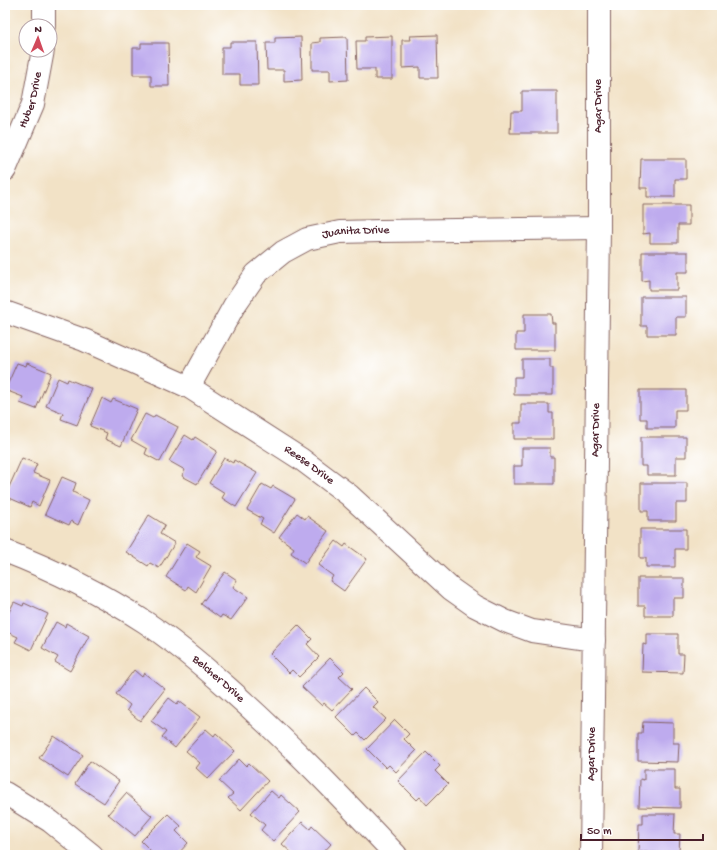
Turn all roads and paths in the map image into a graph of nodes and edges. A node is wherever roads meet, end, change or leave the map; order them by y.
1 (44, 5) edge
2 (599, 5) edge
3 (44, 18) edge
4 (42, 58) edge
5 (5, 170) edge
6 (598, 228) junction
7 (5, 312) edge
8 (189, 387) junction
9 (5, 551) edge
10 (594, 640) junction
11 (5, 793) edge
12 (92, 855) edge
13 (396, 855) edge
14 (591, 855) edge

1 - 3 street
2 - 6 street, Agar Drive
4 - 5 street, Huber Drive
6 - 8 street, Juanita Drive
6 - 10 street, Agar Drive
7 - 8 street, Reese Drive
8 - 10 street, Reese Drive
9 - 13 street, Belcher Drive
10 - 14 street, Agar Drive
11 - 12 street

